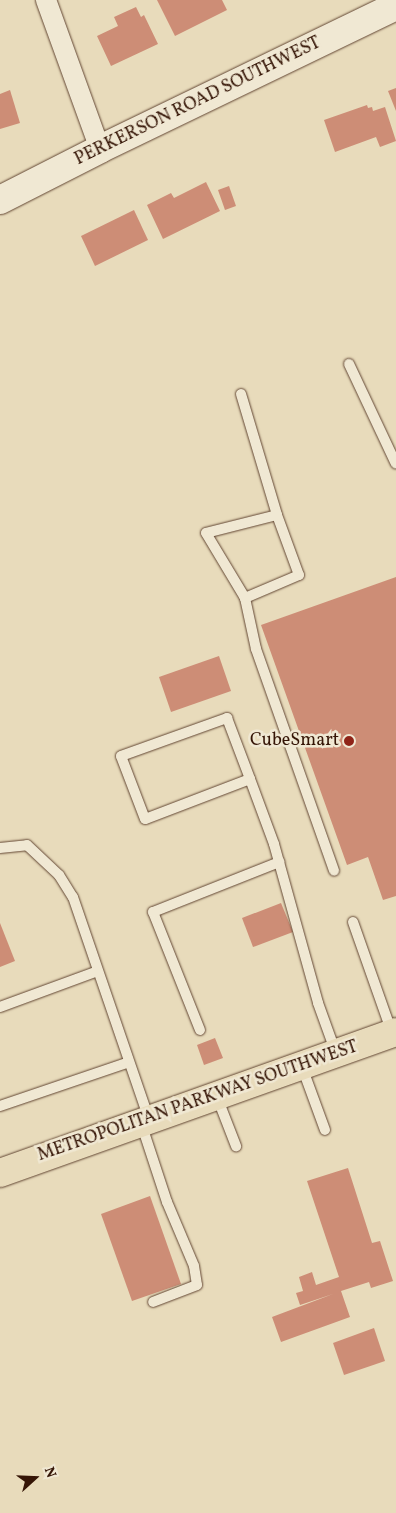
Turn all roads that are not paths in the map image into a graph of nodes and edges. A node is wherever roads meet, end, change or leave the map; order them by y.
1 (46, 0) edge
2 (396, 6) edge
3 (100, 149) junction
4 (0, 200) edge
5 (349, 364) dead end
6 (241, 394) dead end
7 (396, 464) edge
8 (277, 515) junction
9 (244, 598) junction
10 (250, 778) junction
11 (0, 848) edge
12 (279, 862) junction
13 (334, 871) dead end
14 (353, 922) dead end
15 (98, 971) junction
16 (0, 1007) edge
17 (200, 1030) dead end
18 (395, 1038) edge
19 (336, 1054) junction
20 (129, 1062) junction
21 (302, 1066) junction
22 (217, 1096) junction
23 (0, 1106) edge
24 (145, 1121) junction
25 (325, 1130) dead end
26 (236, 1146) dead end
27 (0, 1173) edge
28 (153, 1302) dead end

1 - 3 street
2 - 3 street, PERKERSON ROAD SOUTHWEST
3 - 4 street, PERKERSON ROAD SOUTHWEST
5 - 7 lane
6 - 8 lane
8 - 9 lane
8 - 9 lane
9 - 13 lane
10 - 10 lane
10 - 12 lane
11 - 15 lane
12 - 17 lane
12 - 19 lane
14 - 18 lane
15 - 16 lane
15 - 20 lane
18 - 19 main road, METROPOLITAN PARKWAY SOUTHWEST
19 - 21 main road, METROPOLITAN PARKWAY SOUTHWEST
20 - 23 lane
20 - 24 lane
21 - 22 main road, METROPOLITAN PARKWAY SOUTHWEST
21 - 25 lane
22 - 24 main road, METROPOLITAN PARKWAY SOUTHWEST
22 - 26 lane
24 - 27 main road, METROPOLITAN PARKWAY SOUTHWEST
24 - 28 lane

